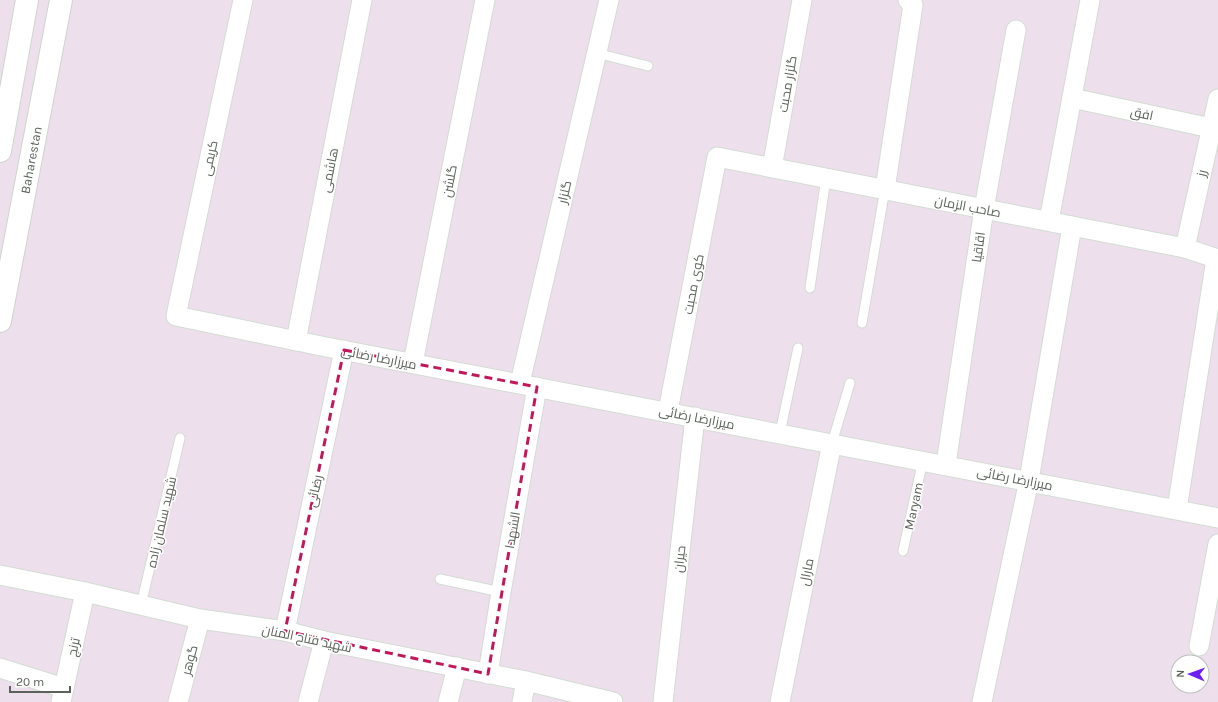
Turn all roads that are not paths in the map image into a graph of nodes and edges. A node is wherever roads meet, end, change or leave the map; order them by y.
1 (27, 0) edge
2 (61, 0) edge
3 (242, 0) edge
4 (362, 0) edge
5 (485, 0) edge
6 (609, 0) edge
7 (802, 0) edge
8 (908, 0) edge
9 (1090, 0) edge
10 (1016, 30) dead end
11 (596, 53) junction
12 (648, 66) dead end
13 (1072, 98) junction
14 (1218, 99) edge
15 (1214, 122) edge
16 (0, 151) edge
17 (717, 157) joint
18 (772, 168) junction
19 (826, 178) junction
20 (885, 189) junction
21 (984, 209) junction
22 (1048, 221) junction
23 (1072, 226) junction
24 (1185, 248) junction
25 (1217, 259) edge
26 (810, 288) dead end
27 (176, 316) joint
28 (0, 320) edge
29 (862, 323) dead end
30 (296, 341) junction
31 (798, 348) dead end
32 (344, 350) junction
33 (413, 363) junction
34 (850, 383) dead end
35 (528, 385) junction
36 (668, 412) junction
37 (695, 417) junction
38 (780, 433) junction
39 (180, 438) dead end
40 (832, 443) junction
41 (923, 460) junction
42 (946, 464) junction
43 (1029, 480) junction
44 (1177, 509) junction
45 (1218, 518) edge
46 (1218, 544) edge
47 (903, 551) dead end
48 (0, 575) edge
49 (440, 579) dead end
50 (85, 592) junction
51 (501, 592) junction
52 (141, 605) junction
53 (200, 619) junction
54 (285, 631) junction
55 (324, 642) junction
56 (1199, 646) dead end
57 (0, 668) edge
58 (457, 668) junction
59 (488, 674) junction
60 (526, 681) junction
61 (63, 695) edge
62 (178, 702) edge
63 (308, 702) edge
64 (448, 702) edge
65 (522, 702) edge
66 (614, 702) edge
67 (663, 702) edge
68 (780, 702) edge
69 (982, 702) edge

1 - 16 main road
2 - 28 main road, Baharestan
3 - 27 street, کریمی
4 - 30 street, هاشمی
5 - 33 street, گلشن
6 - 11 street, گلزار
7 - 18 street, گلزار محبت
8 - 20 street
9 - 13 street
10 - 21 street, اقاقیا
11 - 12 lane
11 - 35 street, گلزار
13 - 15 street, افق
13 - 22 street
14 - 15 street, رز
15 - 24 street, رز
17 - 18 street, صاحب الزمان
17 - 36 street, کوی محبت
18 - 19 street, صاحب الزمان
19 - 20 street, صاحب الزمان
19 - 26 lane
20 - 21 street, صاحب الزمان
20 - 29 lane
21 - 22 street, صاحب الزمان
21 - 42 street, اقاقیا
22 - 23 street, صاحب الزمان
23 - 24 street, صاحب الزمان
23 - 43 street
24 - 25 street, صاحب الزمان
25 - 44 street
27 - 30 street, میرزارضا رضائی
30 - 32 street, میرزارضا رضائی
31 - 38 lane
32 - 33 street, میرزارضا رضائی
32 - 54 street, رضائی
33 - 35 street, میرزارضا رضائی
34 - 40 lane
35 - 36 street, میرزارضا رضائی
35 - 51 street, الشهدا
36 - 37 street, میرزارضا رضائی
37 - 38 street, میرزارضا رضائی
37 - 67 street, حیران
38 - 40 street, میرزارضا رضائی
39 - 52 lane, شهید سلمان زاده
40 - 41 street, میرزارضا رضائی
40 - 68 street, مارال
41 - 42 street, میرزارضا رضائی
41 - 47 lane, Maryam
42 - 43 street, میرزارضا رضائی
43 - 44 street, میرزارضا رضائی
43 - 69 street
44 - 45 street, میرزارضا رضائی
46 - 56 street
48 - 50 street, شهید فتاح المنان
49 - 51 lane
50 - 52 street, شهید فتاح المنان
50 - 61 street, ترنج
51 - 59 street, الشهدا
52 - 53 street, شهید فتاح المنان
53 - 54 street, شهید فتاح المنان
53 - 62 street, گوهر
54 - 55 street, شهید فتاح المنان
55 - 58 street, شهید فتاح المنان
55 - 63 street
57 - 61 street
58 - 59 street, شهید فتاح المنان
58 - 64 street
59 - 60 street, شهید فتاح المنان
60 - 65 street
60 - 66 street, شهید فتاح المنان

